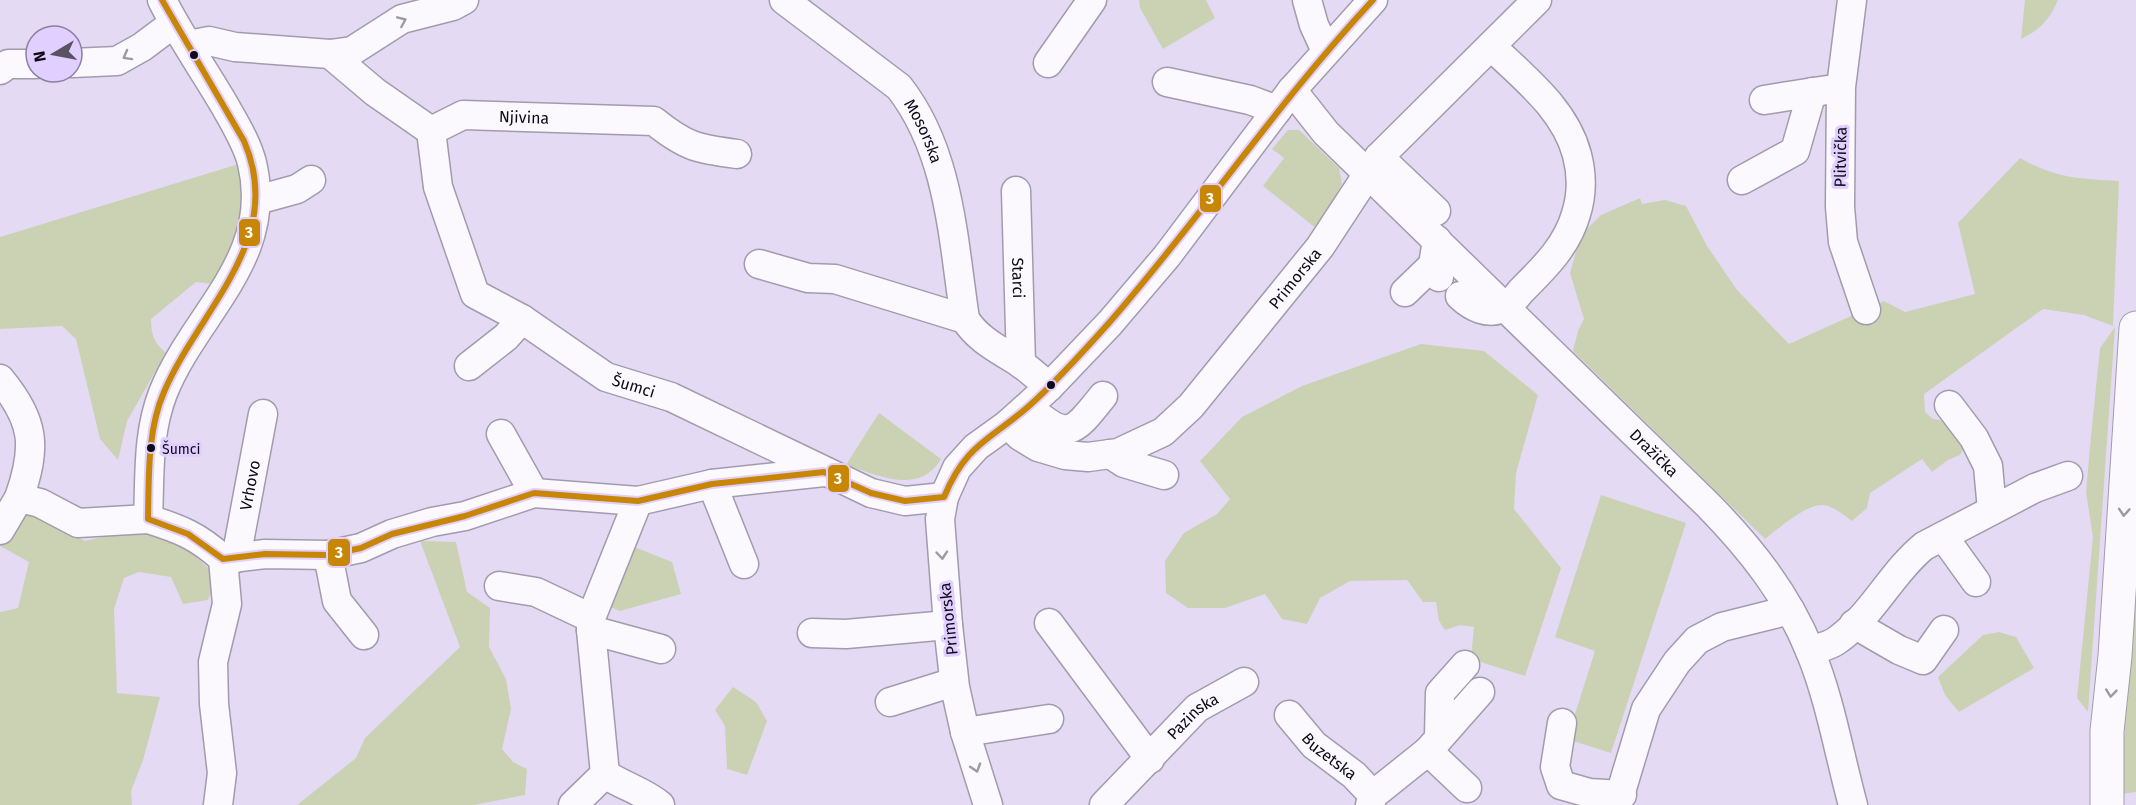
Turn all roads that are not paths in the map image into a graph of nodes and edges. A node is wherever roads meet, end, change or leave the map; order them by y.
1 (464, 0) edge
2 (784, 0) edge
3 (1092, 0) edge
4 (1307, 0) edge
5 (1538, 0) edge
6 (1852, 0) edge
7 (1372, 1) edge
8 (175, 23) edge
9 (1491, 46) junction
10 (1326, 51) junction
11 (341, 52) junction
12 (84, 62) edge
13 (1048, 63) dead end
14 (24, 64) edge
15 (0, 70) edge
16 (1167, 82) dead end
17 (1841, 87) junction
18 (1812, 92) junction
19 (1285, 100) junction
20 (1764, 100) dead end
21 (431, 131) junction
22 (737, 154) dead end
23 (1373, 165) junction
24 (311, 180) dead end
25 (1742, 180) dead end
26 (1016, 191) dead end
27 (257, 200) junction
28 (1436, 211) dead end
29 (759, 264) dead end
30 (1442, 270) junction
31 (1405, 292) dead end
32 (1505, 307) junction
33 (1866, 310) dead end
34 (522, 319) junction
35 (965, 319) junction
36 (2136, 328) edge
37 (1021, 364) junction
38 (469, 366) dead end
39 (0, 379) edge
40 (1049, 387) junction
41 (1103, 396) dead end
42 (1949, 405) dead end
43 (263, 414) dead end
44 (1018, 416) junction
45 (501, 434) dead end
46 (1110, 454) junction
47 (824, 472) junction
48 (1164, 474) dead end
49 (2068, 476) dead end
50 (712, 484) junction
51 (534, 492) junction
52 (944, 497) junction
53 (19, 498) junction
54 (638, 501) junction
55 (1992, 510) junction
56 (148, 519) junction
57 (0, 530) edge
58 (1943, 536) junction
59 (328, 555) junction
60 (229, 559) junction
61 (744, 564) dead end
62 (1976, 582) dead end
63 (499, 586) dead end
64 (1790, 610) junction
65 (1049, 623) dead end
66 (591, 624) junction
67 (1854, 624) junction
68 (948, 625) junction
69 (1944, 630) dead end
70 (812, 633) dead end
71 (364, 635) dead end
72 (661, 650) dead end
73 (1810, 651) junction
74 (1465, 665) dead end
75 (954, 682) junction
76 (1244, 682) dead end
77 (1480, 692) dead end
78 (890, 702) dead end
79 (1289, 715) dead end
80 (1049, 719) dead end
81 (1562, 723) dead end
82 (2107, 731) junction
83 (965, 732) junction
84 (1434, 744) junction
85 (1150, 759) junction
86 (605, 774) junction
87 (1467, 788) dead end
88 (1371, 800) edge
89 (1619, 800) edge
90 (218, 805) edge
91 (573, 805) edge
92 (660, 805) edge
93 (988, 805) edge
94 (1104, 805) edge
95 (1853, 805) edge
96 (2095, 805) edge
97 (2107, 805) edge

11 -> 1 street
2 - 35 street, Mosorska
3 - 13 street
4 - 10 street
5 - 9 street, Primorska
6 - 17 street, Plitvička
7 - 10 street, Primorska
8 - 11 street
8 -> 12 street
8 - 27 street
9 - 23 street, Primorska
9 - 32 street
10 - 19 street, Primorska
11 - 21 street
14 - 15 street
16 - 19 street
17 - 18 street
17 - 33 street, Plitvička
18 - 20 street
18 - 25 street
19 - 23 street, Dražička
19 - 40 street, Primorska
21 - 22 street, Njivina
21 - 34 street, Šumci
23 - 28 street
23 - 30 street, Dražička
23 - 46 street, Primorska
24 - 27 street
26 - 37 street, Starci
27 - 56 street
29 - 35 street
30 - 31 street
30 - 32 street, Dražička
30 - 32 street
32 - 64 street, Dražička
34 - 38 street
34 - 47 street, Šumci
35 - 37 street
36 -> 82 highway
37 - 40 street
39 - 53 street
40 - 44 street, Primorska
41 - 44 street
42 - 55 street
43 - 60 street, Vrhovo
44 - 46 street, Primorska
44 - 52 street, Primorska
45 - 51 street
46 - 48 street
47 - 50 street
47 - 52 street
49 - 55 street
50 - 54 street
50 - 61 street
51 - 54 street
51 - 59 street
52 -> 68 street, Primorska
53 - 56 street
53 - 57 street
54 - 66 street
55 - 58 street
56 - 60 street
58 - 62 street
58 - 67 street
59 - 60 street
59 - 71 street
60 - 90 street, Vrhovo
63 - 66 street
64 - 73 street, Dražička
64 - 89 street
65 - 85 street
66 - 72 street
66 - 86 street
67 - 69 street
67 - 73 street
68 - 70 street
68 - 75 street, Primorska
73 - 95 street, Dražička
74 - 84 street
75 - 78 street
75 - 83 street, Primorska
76 - 85 street, Pazinska
77 - 84 street, Buzetska
79 - 88 street, Buzetska
80 - 83 street
81 - 89 street
82 - 96 highway
82 - 97 highway
83 -> 93 street, Primorska
84 - 87 street
84 - 88 street, Buzetska
85 - 94 street, Pazinska
86 - 91 street
86 - 92 street

